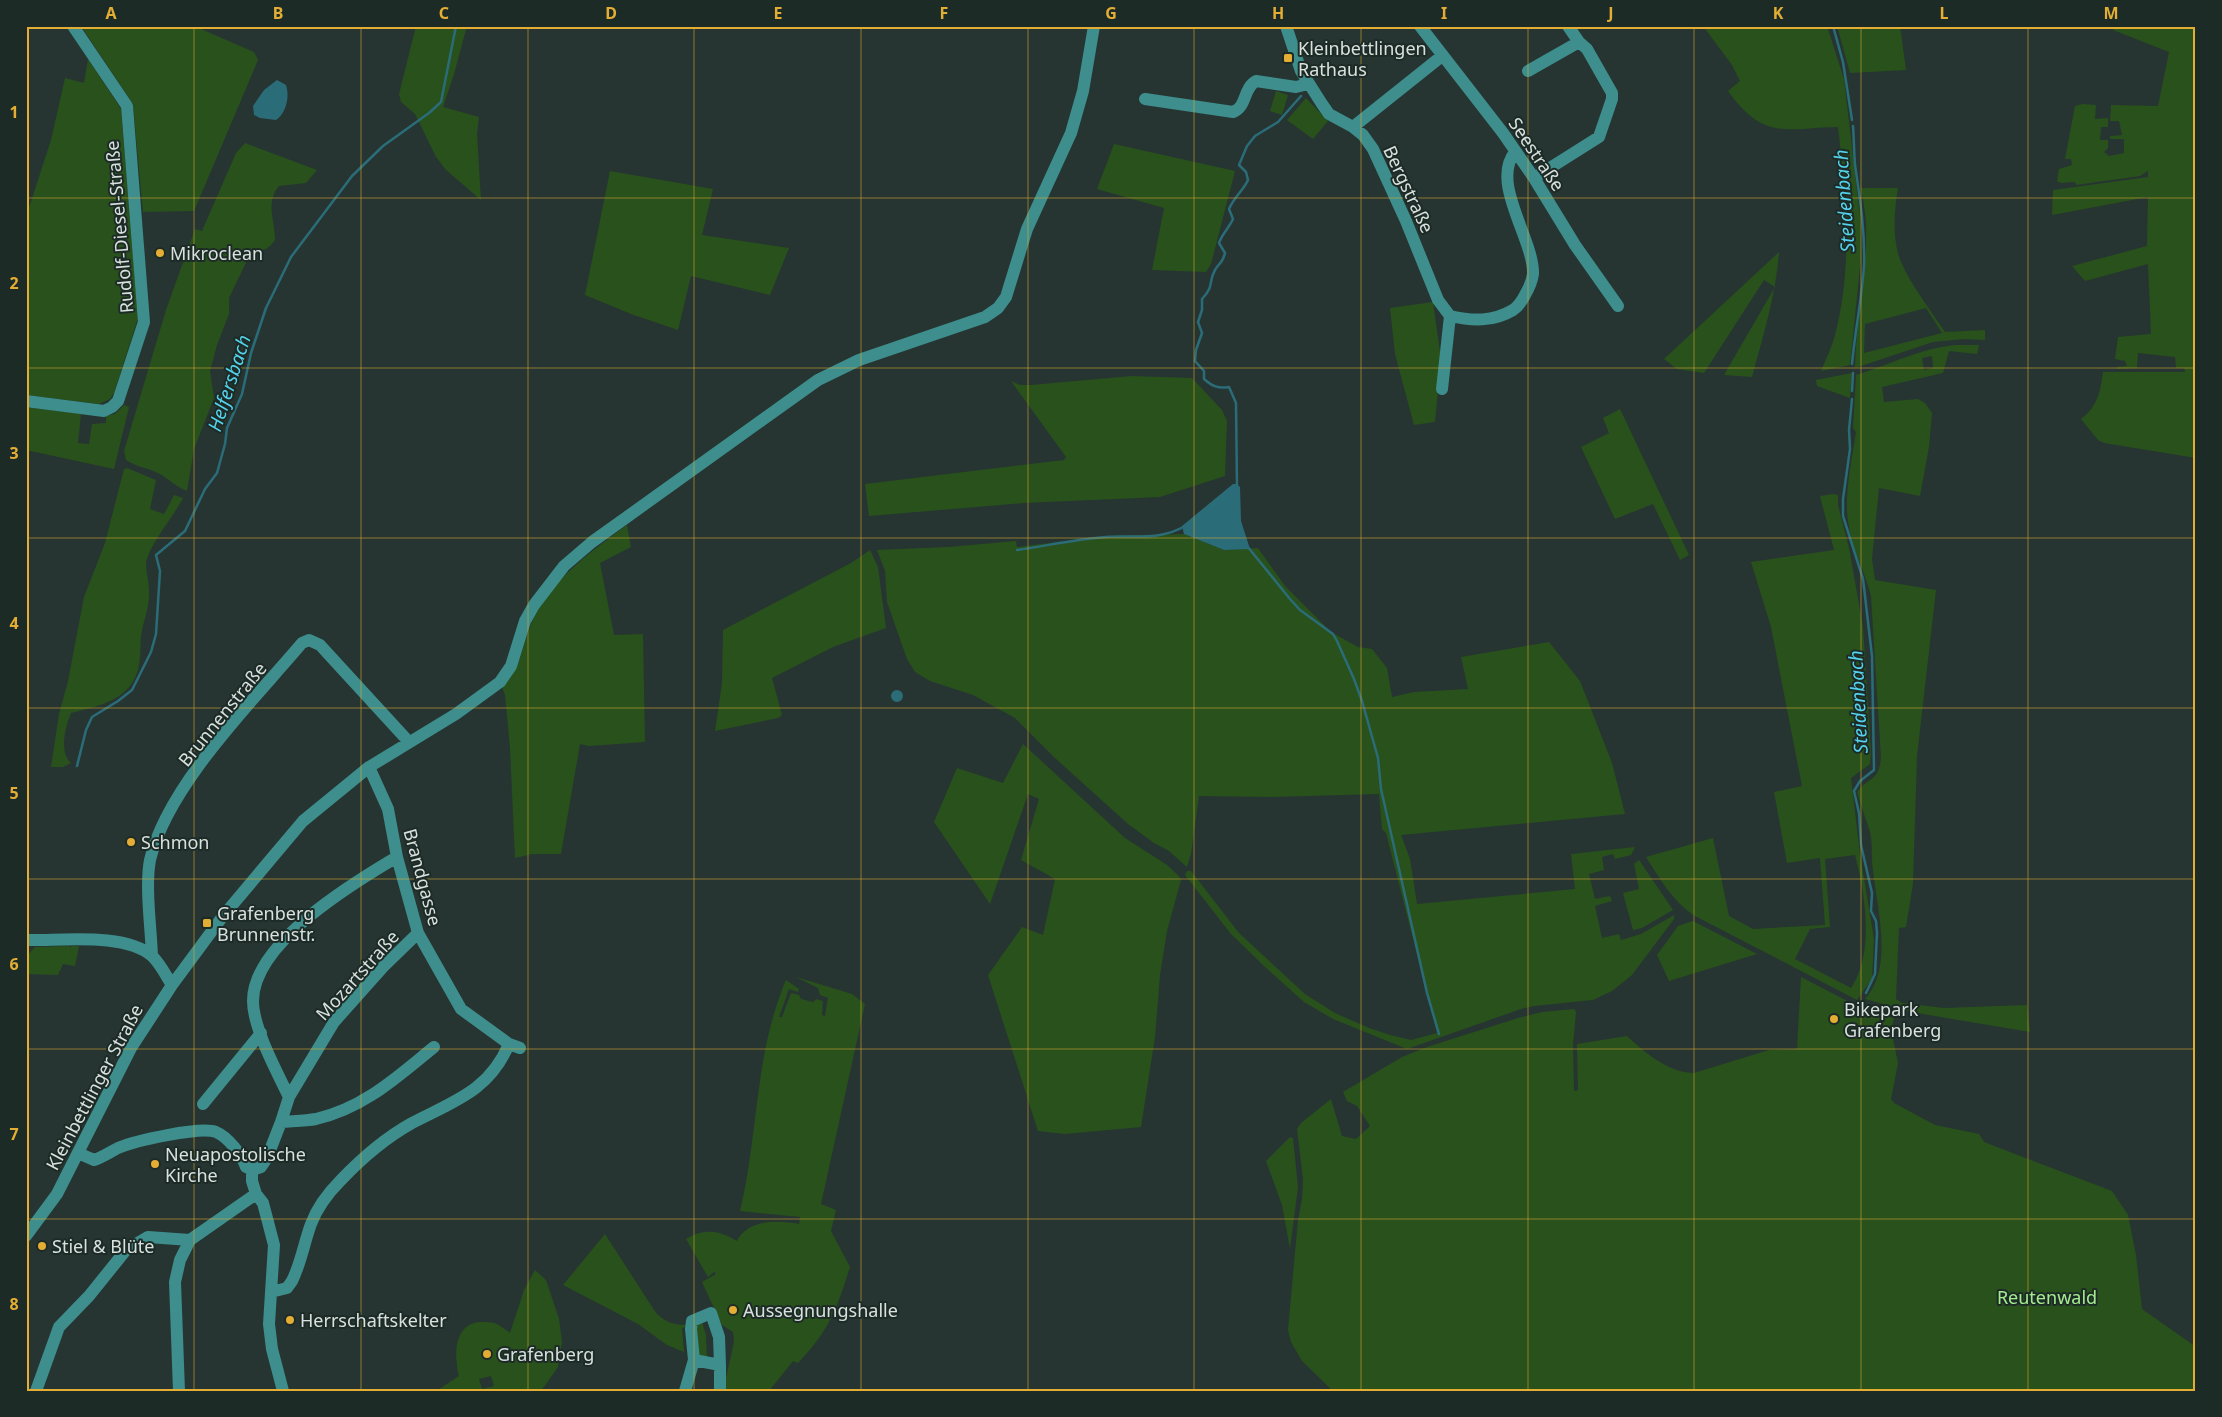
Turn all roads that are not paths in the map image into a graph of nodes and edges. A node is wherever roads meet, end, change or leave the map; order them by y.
1 (73, 26) edge
2 (1094, 26) edge
3 (1286, 26) edge
4 (1420, 26) edge
5 (1568, 26) edge
6 (1579, 42) junction
7 (1442, 56) junction
8 (1528, 71) dead end
9 (1308, 84) junction
10 (1145, 99) dead end
11 (1353, 128) junction
12 (1515, 152) junction
13 (1526, 166) junction
14 (1509, 175) junction
15 (1534, 178) junction
16 (1618, 306) dead end
17 (1450, 316) junction
18 (1442, 389) dead end
19 (26, 401) edge
20 (408, 742) junction
21 (369, 768) junction
22 (397, 857) junction
23 (418, 933) junction
24 (26, 940) edge
25 (152, 956) junction
26 (172, 985) junction
27 (261, 1033) junction
28 (434, 1047) dead end
29 (289, 1097) junction
30 (203, 1104) dead end
31 (281, 1122) junction
32 (78, 1154) junction
33 (252, 1170) junction
34 (256, 1194) junction
35 (26, 1236) edge
36 (190, 1240) junction
37 (271, 1292) junction
38 (694, 1360) junction
39 (720, 1365) junction
40 (36, 1391) edge
41 (179, 1391) edge
42 (283, 1391) edge
43 (685, 1391) edge
44 (720, 1391) edge

1 - 19 street, Rudolf-Diesel-Straße
2 - 20 street, Kleinbettlinger Straße
3 - 9 street, Bergstraße
4 - 7 street, Seestraße
5 - 6 street
6 - 8 street
6 - 15 street
7 - 11 street
7 - 12 street, Seestraße
9 - 10 street
9 - 11 street, Bergstraße
11 - 17 street, Bergstraße
12 - 13 street, Seestraße
12 - 14 street
13 - 14 street
13 - 15 street, Seestraße
14 - 17 street
15 - 16 street, Seestraße
17 - 18 street
20 - 21 street, Kleinbettlinger Straße
20 - 25 street, Brunnenstraße
21 - 22 street, Brandgasse
21 - 26 street, Kleinbettlinger Straße
22 - 23 street, Brandgasse
22 - 27 street
23 - 29 street, Mozartstraße
23 - 37 street, Brandgasse
24 - 25 street
25 - 26 street
26 - 32 street, Kleinbettlinger Straße
27 - 29 street
27 - 30 street
28 - 31 street
29 - 31 street, Mozartstraße
31 - 33 street, Mozartstraße
32 - 33 street
32 - 35 street, Kleinbettlinger Straße
33 - 34 street
34 - 36 street
34 - 37 street
36 - 40 street
36 - 41 street
37 - 42 street
38 - 39 street
38 - 39 street
38 - 43 street
39 - 44 street

